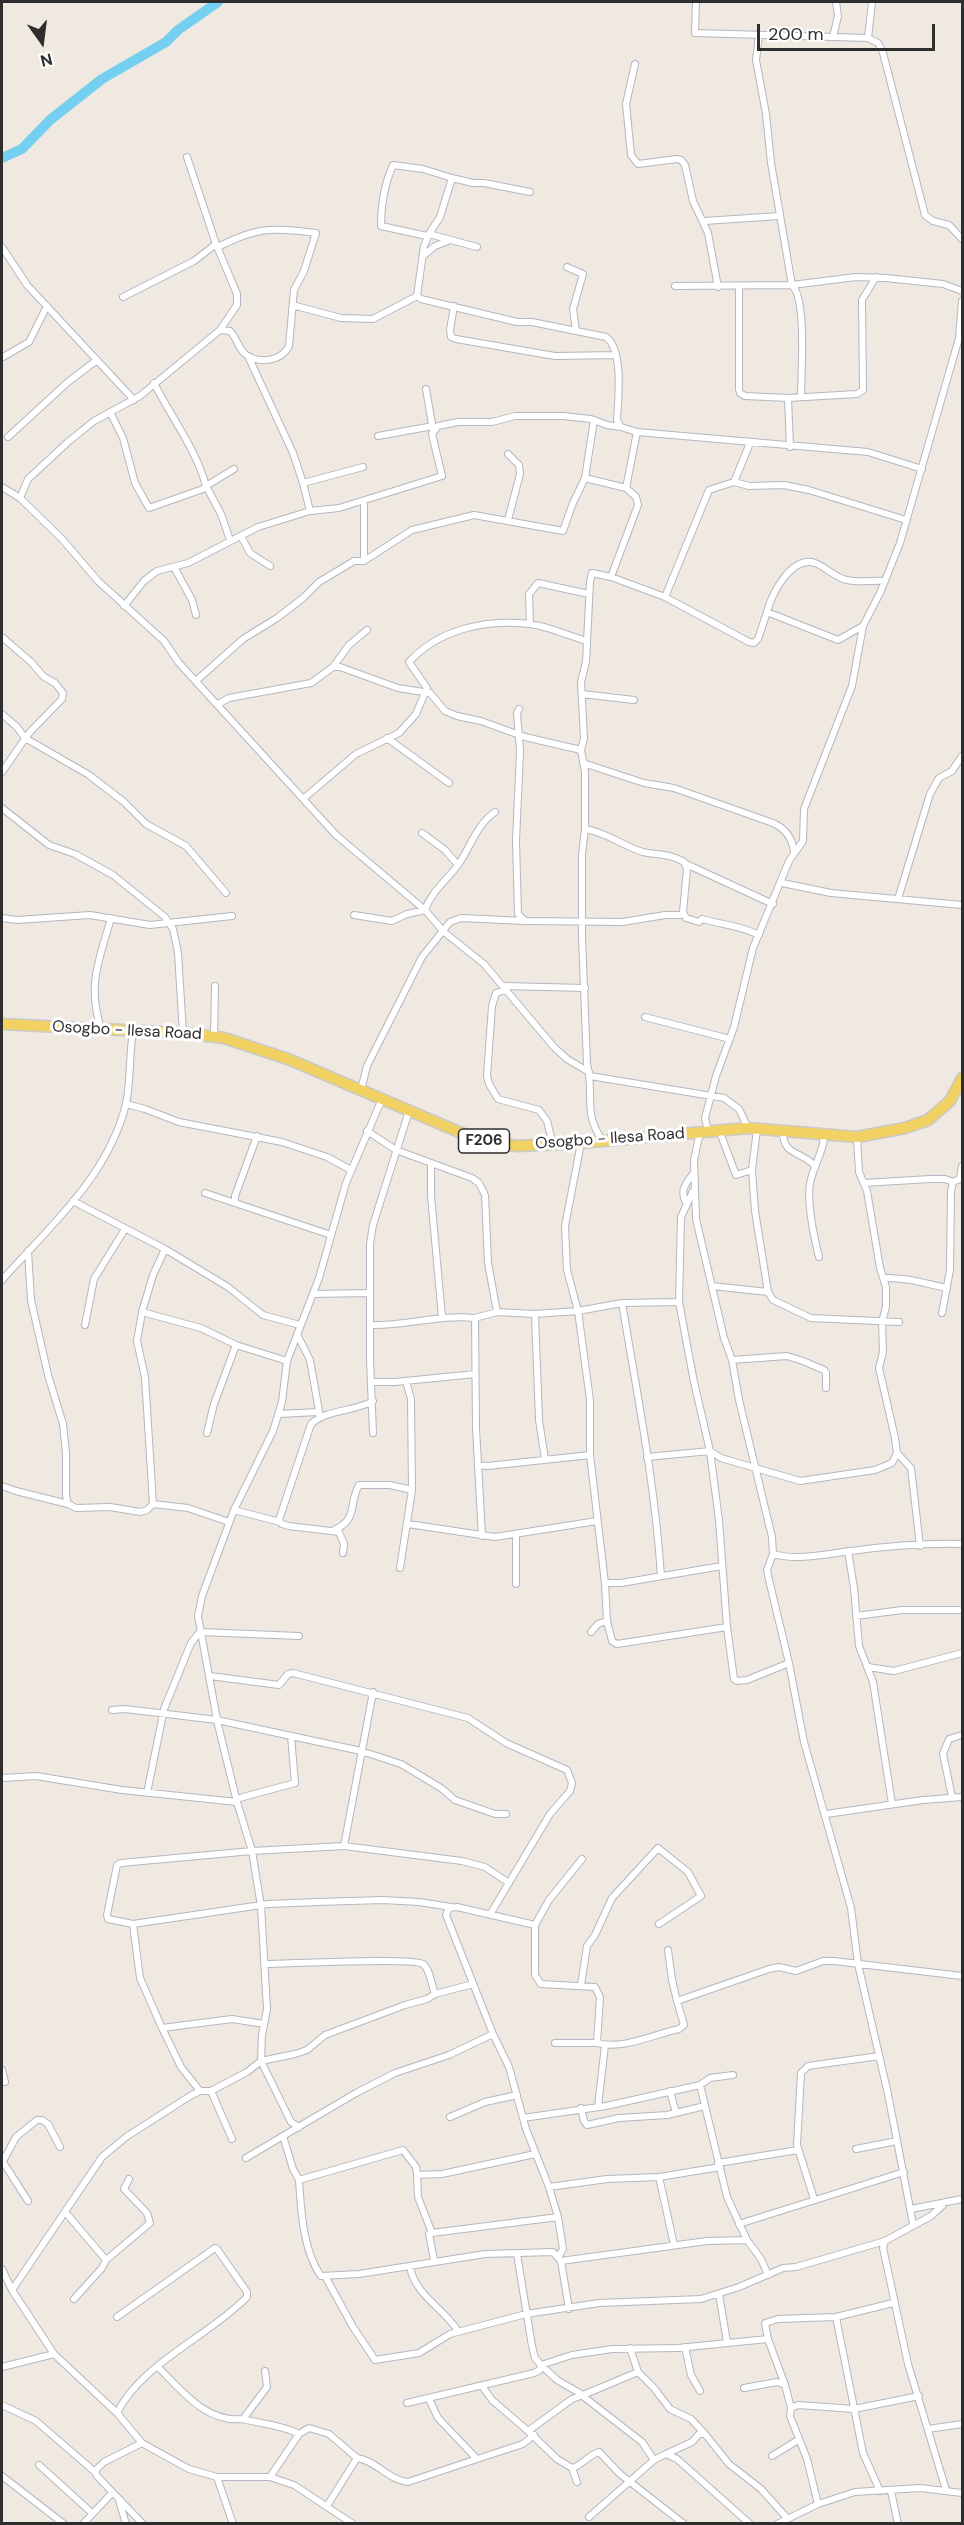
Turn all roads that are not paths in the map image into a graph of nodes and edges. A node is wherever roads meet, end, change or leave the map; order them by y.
1 (696, 2) edge
2 (836, 2) edge
3 (872, 2) edge
4 (759, 35) junction
5 (833, 37) junction
6 (868, 38) junction
7 (635, 64) dead end
8 (187, 157) dead end
9 (452, 178) junction
10 (530, 192) dead end
11 (780, 216) junction
12 (704, 221) junction
13 (428, 235) junction
14 (963, 239) edge
15 (450, 240) junction
16 (217, 245) junction
17 (2, 247) edge
18 (477, 247) dead end
19 (423, 256) junction
20 (567, 267) dead end
21 (876, 278) junction
22 (792, 285) junction
23 (675, 286) dead end
24 (740, 286) junction
25 (718, 287) junction
26 (963, 291) edge
27 (417, 296) junction
28 (123, 297) dead end
29 (963, 301) edge
30 (47, 306) junction
31 (454, 306) junction
32 (292, 309) junction
33 (220, 330) junction
34 (576, 331) junction
35 (961, 336) edge
36 (616, 355) junction
37 (248, 356) junction
38 (3, 357) dead end
39 (97, 360) junction
40 (154, 383) junction
41 (426, 390) dead end
42 (801, 397) junction
43 (788, 398) junction
44 (134, 400) junction
45 (110, 412) junction
46 (594, 420) junction
47 (621, 427) junction
48 (433, 428) junction
49 (637, 432) junction
50 (378, 436) dead end
51 (8, 437) dead end
52 (750, 443) junction
53 (790, 447) junction
54 (508, 454) dead end
55 (363, 467) dead end
56 (234, 469) dead end
57 (922, 469) junction
58 (585, 478) junction
59 (734, 482) junction
60 (303, 483) junction
61 (206, 486) junction
62 (2, 487) edge
63 (626, 488) junction
64 (20, 498) junction
65 (364, 501) junction
66 (310, 511) junction
67 (508, 520) junction
68 (906, 520) junction
69 (241, 536) junction
70 (230, 540) junction
71 (364, 561) junction
72 (270, 566) dead end
73 (174, 567) junction
74 (612, 577) junction
75 (885, 581) junction
76 (589, 594) junction
77 (665, 597) junction
78 (123, 606) junction
79 (767, 612) junction
80 (196, 615) dead end
81 (530, 624) junction
82 (863, 626) junction
83 (367, 630) dead end
84 (2, 637) edge
85 (587, 641) junction
86 (333, 668) junction
87 (197, 680) junction
88 (424, 693) junction
89 (582, 694) junction
90 (634, 700) dead end
91 (218, 704) junction
92 (519, 709) dead end
93 (2, 714) edge
94 (519, 734) junction
95 (25, 738) junction
96 (387, 738) junction
97 (581, 750) junction
98 (963, 756) edge
99 (583, 764) junction
100 (2, 772) edge
101 (449, 783) dead end
102 (303, 799) junction
103 (2, 808) edge
104 (495, 812) dead end
105 (585, 830) junction
106 (422, 833) dead end
107 (795, 854) junction
108 (686, 864) junction
109 (458, 865) junction
110 (782, 883) junction
111 (226, 893) dead end
112 (898, 899) junction
113 (773, 904) junction
114 (963, 905) edge
115 (425, 910) junction
116 (354, 915) dead end
117 (684, 915) junction
118 (232, 916) dead end
119 (2, 918) edge
120 (111, 918) junction
121 (163, 920) junction
122 (525, 921) junction
123 (582, 922) junction
124 (171, 923) junction
125 (444, 932) junction
126 (759, 935) junction
127 (215, 986) dead end
128 (504, 988) junction
129 (585, 988) junction
130 (645, 1017) dead end
131 (2, 1024) edge
132 (101, 1029) junction
133 (133, 1031) junction
134 (183, 1033) junction
135 (214, 1037) junction
136 (730, 1039) junction
137 (590, 1074) junction
138 (963, 1078) edge
139 (361, 1090) junction
140 (711, 1094) junction
141 (382, 1098) junction
142 (126, 1104) junction
143 (410, 1111) junction
144 (752, 1128) junction
145 (368, 1131) junction
146 (709, 1131) junction
147 (783, 1132) junction
148 (824, 1134) junction
149 (257, 1136) junction
150 (857, 1137) junction
151 (603, 1141) junction
152 (580, 1143) junction
153 (553, 1145) junction
154 (396, 1150) junction
155 (431, 1163) junction
156 (814, 1165) junction
157 (963, 1166) edge
158 (351, 1170) junction
159 (752, 1170) junction
160 (693, 1174) junction
161 (961, 1178) edge
162 (953, 1182) junction
163 (864, 1183) junction
164 (694, 1189) junction
165 (205, 1193) dead end
166 (73, 1201) junction
167 (235, 1203) junction
168 (687, 1204) junction
169 (125, 1229) junction
170 (331, 1235) junction
171 (165, 1249) junction
172 (28, 1251) junction
173 (819, 1257) dead end
174 (884, 1278) junction
175 (2, 1280) edge
176 (712, 1286) junction
177 (947, 1288) junction
178 (768, 1292) junction
179 (369, 1293) junction
180 (313, 1294) junction
181 (679, 1302) junction
182 (622, 1303) junction
183 (578, 1311) junction
184 (142, 1312) junction
185 (497, 1312) junction
186 (942, 1313) dead end
187 (535, 1314) junction
188 (442, 1317) junction
189 (475, 1318) junction
190 (882, 1322) junction
191 (899, 1322) dead end
192 (85, 1325) dead end
193 (300, 1325) junction
194 (371, 1325) junction
195 (297, 1334) junction
196 (236, 1345) junction
197 (732, 1360) junction
198 (287, 1361) junction
199 (475, 1374) junction
200 (406, 1381) junction
201 (372, 1382) junction
202 (825, 1389) dead end
203 (373, 1401) junction
204 (279, 1414) junction
205 (319, 1414) junction
206 (207, 1433) dead end
207 (373, 1434) dead end
208 (710, 1451) junction
209 (897, 1453) junction
210 (590, 1455) junction
211 (647, 1457) junction
212 (544, 1459) junction
213 (478, 1465) junction
214 (754, 1467) junction
215 (2, 1486) edge
216 (412, 1490) junction
217 (68, 1504) junction
218 (153, 1504) junction
219 (234, 1510) junction
220 (597, 1521) junction
221 (229, 1522) junction
222 (280, 1522) junction
223 (408, 1524) junction
224 (334, 1530) junction
225 (516, 1535) junction
226 (482, 1536) junction
227 (963, 1544) edge
228 (920, 1546) junction
229 (850, 1552) junction
230 (343, 1553) dead end
231 (773, 1554) junction
232 (722, 1566) junction
233 (400, 1568) dead end
234 (661, 1576) junction
235 (605, 1583) junction
236 (516, 1584) dead end
237 (963, 1610) edge
238 (856, 1616) junction
239 (607, 1621) junction
240 (727, 1627) junction
241 (200, 1632) junction
242 (591, 1632) dead end
243 (299, 1636) dead end
244 (963, 1653) edge
245 (789, 1663) junction
246 (868, 1667) junction
247 (210, 1676) junction
248 (373, 1692) junction
249 (112, 1710) dead end
250 (162, 1714) junction
251 (217, 1720) junction
252 (963, 1735) edge
253 (291, 1736) junction
254 (361, 1751) junction
255 (2, 1778) edge
256 (147, 1793) junction
257 (952, 1797) junction
258 (963, 1797) edge
259 (236, 1801) junction
260 (892, 1804) junction
261 (506, 1814) dead end
262 (826, 1814) junction
263 (344, 1846) junction
264 (252, 1851) junction
265 (582, 1859) dead end
266 (509, 1883) junction
267 (261, 1906) junction
268 (451, 1907) junction
269 (490, 1913) junction
270 (133, 1924) junction
271 (659, 1924) dead end
272 (536, 1925) junction
273 (668, 1950) dead end
274 (264, 1964) junction
275 (858, 1964) junction
276 (963, 1976) edge
277 (473, 1984) junction
278 (581, 1984) junction
279 (435, 1994) junction
280 (677, 2001) junction
281 (264, 2024) junction
282 (162, 2028) junction
283 (493, 2034) junction
284 (555, 2043) dead end
285 (601, 2044) junction
286 (879, 2056) junction
287 (261, 2061) junction
288 (2, 2070) edge
289 (733, 2075) dead end
290 (5, 2082) dead end
291 (700, 2085) junction
292 (200, 2091) junction
293 (211, 2091) junction
294 (670, 2091) junction
295 (517, 2095) junction
296 (705, 2106) junction
297 (598, 2107) junction
298 (581, 2109) junction
299 (676, 2113) junction
300 (450, 2117) dead end
301 (523, 2118) junction
302 (299, 2127) junction
303 (283, 2136) junction
304 (232, 2139) dead end
305 (897, 2141) junction
306 (60, 2147) dead end
307 (856, 2149) dead end
308 (798, 2150) junction
309 (535, 2154) junction
310 (246, 2158) dead end
311 (2, 2163) edge
312 (719, 2165) junction
313 (904, 2172) junction
314 (417, 2175) junction
315 (659, 2177) junction
316 (129, 2179) dead end
317 (299, 2180) junction
318 (549, 2187) junction
319 (814, 2199) junction
320 (963, 2199) edge
321 (28, 2201) dead end
322 (944, 2204) junction
323 (911, 2209) junction
324 (66, 2213) junction
325 (558, 2217) junction
326 (739, 2224) junction
327 (913, 2224) junction
328 (432, 2233) junction
329 (747, 2240) junction
330 (885, 2241) junction
331 (874, 2244) junction
332 (674, 2245) junction
333 (883, 2248) junction
334 (517, 2254) junction
335 (560, 2259) junction
336 (106, 2260) junction
337 (434, 2260) junction
338 (410, 2266) junction
339 (2, 2269) edge
340 (768, 2275) junction
341 (325, 2276) junction
342 (12, 2290) junction
343 (719, 2294) junction
344 (74, 2299) dead end
345 (893, 2302) junction
346 (569, 2309) junction
347 (526, 2314) junction
348 (117, 2317) dead end
349 (836, 2317) junction
350 (458, 2331) junction
351 (768, 2339) junction
352 (727, 2342) junction
353 (685, 2347) junction
354 (630, 2348) junction
355 (54, 2354) junction
356 (542, 2366) junction
357 (2, 2367) edge
358 (158, 2367) junction
359 (265, 2372) dead end
360 (638, 2372) junction
361 (785, 2385) junction
362 (482, 2386) junction
363 (744, 2388) dead end
364 (700, 2391) dead end
365 (583, 2395) junction
366 (919, 2396) junction
367 (429, 2399) junction
368 (407, 2403) dead end
369 (2, 2405) edge
370 (790, 2408) junction
371 (854, 2409) junction
372 (117, 2413) junction
373 (243, 2419) junction
374 (963, 2424) edge
375 (928, 2429) junction
376 (299, 2433) junction
377 (531, 2433) junction
378 (705, 2434) junction
379 (798, 2440) junction
380 (142, 2443) junction
381 (666, 2454) junction
382 (772, 2456) dead end
383 (357, 2458) junction
384 (477, 2459) junction
385 (654, 2460) junction
386 (39, 2465) dead end
387 (572, 2468) junction
388 (95, 2472) junction
389 (2, 2476) edge
390 (217, 2477) junction
391 (270, 2477) junction
392 (577, 2482) dead end
393 (631, 2482) junction
394 (946, 2490) junction
395 (880, 2492) junction
396 (891, 2492) junction
397 (112, 2493) junction
398 (963, 2493) edge
399 (119, 2500) junction
400 (818, 2504) junction
401 (327, 2506) junction
402 (92, 2513) junction
403 (589, 2517) dead end
404 (787, 2518) junction
405 (64, 2523) edge
406 (83, 2523) edge
407 (126, 2523) edge
408 (143, 2523) edge
409 (234, 2523) edge
410 (353, 2523) edge
411 (684, 2523) edge
412 (750, 2523) edge
413 (777, 2523) edge
414 (898, 2523) edge

1 - 4 street
2 - 5 street
3 - 6 street
4 - 5 street
4 - 11 street
5 - 6 street
6 - 14 street
7 - 12 street
8 - 16 street
9 - 10 street
9 - 13 street
9 - 13 street
11 - 12 street
11 - 22 street
12 - 25 street
13 - 15 street
13 - 19 street
15 - 18 street
15 - 19 street
16 - 28 street
16 - 32 street
16 - 33 street
17 - 30 street
19 - 27 street
20 - 34 street
21 - 22 street
21 - 26 street
21 - 42 street
22 - 24 street
22 - 42 street
23 - 25 street
24 - 25 street
24 - 43 street
27 - 31 street
27 - 32 street
29 - 35 street
30 - 38 street
30 - 39 street
31 - 34 street
31 - 36 street
32 - 37 street
33 - 37 street
33 - 40 street
34 - 36 street
35 - 57 street
36 - 47 street
37 - 60 street
39 - 44 street
39 - 51 street
40 - 44 street
40 - 61 street
41 - 48 street
42 - 43 street
43 - 53 street
44 - 45 street
45 - 61 street
45 - 64 street
46 - 47 street
46 - 48 street
46 - 58 street
47 - 49 street
48 - 50 street
48 - 65 street
49 - 52 street
49 - 63 street
52 - 53 street
52 - 59 street
53 - 57 street
54 - 67 street
55 - 60 street
56 - 61 street
57 - 68 street
58 - 63 street
58 - 67 street
59 - 68 street
59 - 77 street
60 - 66 street
61 - 70 street
62 - 64 street
63 - 74 street
64 - 78 street
65 - 66 street
65 - 71 street
66 - 69 street
67 - 71 street
68 - 75 street
69 - 70 street
69 - 72 street
70 - 73 street
71 - 87 street
73 - 78 street
73 - 80 street
74 - 76 street
74 - 77 street
75 - 79 street
75 - 82 street
76 - 81 street
76 - 85 street
77 - 79 street
78 - 87 street
79 - 82 street
81 - 85 street
81 - 88 street
82 - 107 street
83 - 86 street
84 - 95 street
85 - 89 street
86 - 88 street
86 - 91 street
87 - 91 street
88 - 94 street
88 - 96 street
89 - 90 street
89 - 97 street
91 - 102 street
92 - 94 street
93 - 95 street
94 - 97 street
94 - 122 street
95 - 100 street
95 - 111 street
96 - 101 street
96 - 102 street
97 - 99 street
98 - 112 street
99 - 105 street
99 - 107 street
102 - 115 street
103 - 121 street
104 - 109 street
105 - 108 street
105 - 123 street
106 - 109 street
107 - 110 street
108 - 113 street
108 - 117 street
109 - 115 street
110 - 112 street
110 - 113 street
112 - 114 street
113 - 126 street
115 - 116 street
115 - 125 street
117 - 123 street
117 - 126 street
118 - 124 street
119 - 120 street
120 - 121 street
120 - 132 street
121 - 124 street
122 - 123 street
122 - 125 street
123 - 129 street
124 - 134 street
125 - 128 street
125 - 139 street
126 - 136 street
127 - 135 street
128 - 129 street
128 - 137 street
128 - 153 street
129 - 137 street
130 - 136 street
131 - 132 main road, Osogbo - Ilesa Road / F206
132 - 133 main road, Osogbo - Ilesa Road / F206
133 - 134 main road, Osogbo - Ilesa Road / F206
133 - 142 street
134 - 135 main road, Osogbo - Ilesa Road / F206
135 - 139 main road, Osogbo - Ilesa Road / F206
136 - 140 street
137 - 140 street
137 - 151 street
138 - 150 main road, Osogbo - Ilesa Road / F206
139 - 141 main road, Osogbo - Ilesa Road / F206
140 - 144 street
140 - 146 street
141 - 143 main road, Osogbo - Ilesa Road / F206
141 - 145 street
142 - 149 street
142 - 166 street
143 - 153 main road, Osogbo - Ilesa Road / F206
143 - 154 street
144 - 146 main road, Osogbo - Ilesa Road / F206
144 - 147 main road, Osogbo - Ilesa Road / F206
144 - 159 street
145 - 154 street
145 - 158 street
146 - 151 main road, Osogbo - Ilesa Road / F206
146 - 159 street
146 - 160 street
147 - 148 main road, Osogbo - Ilesa Road / F206
147 - 156 street
148 - 150 main road, Osogbo - Ilesa Road / F206
148 - 156 street
149 - 158 street
149 - 167 street
150 - 163 street
151 - 152 main road, Osogbo - Ilesa Road / F206
152 - 153 main road, Osogbo - Ilesa Road / F206
152 - 183 street
154 - 155 street
154 - 179 street
155 - 185 street
155 - 188 street
156 - 173 street
157 - 161 street
158 - 170 street
159 - 178 street
160 - 164 street
160 - 168 street
161 - 162 street
162 - 163 street
162 - 177 street
163 - 174 street
164 - 168 street
164 - 176 street
165 - 167 street
166 - 169 street
166 - 172 street
167 - 170 street
168 - 181 street
169 - 171 street
169 - 192 street
170 - 180 street
171 - 184 street
171 - 193 street
172 - 175 street
172 - 217 street
174 - 177 street
174 - 190 street
176 - 178 street
176 - 197 street
177 - 186 street
178 - 190 street
179 - 180 street
179 - 194 street
180 - 193 street
181 - 182 street
181 - 208 street
182 - 183 street
182 - 211 street
183 - 187 street
183 - 210 street
184 - 196 street
184 - 218 street
185 - 187 street
185 - 189 street
187 - 212 street
188 - 189 street
188 - 194 street
189 - 199 street
190 - 191 street
190 - 209 street
193 - 195 street
194 - 201 street
195 - 198 street
195 - 205 street
196 - 198 street
196 - 206 street
197 - 202 street
197 - 214 street
198 - 204 street
199 - 200 street
199 - 213 street
200 - 201 street
200 - 216 street
201 - 203 street
203 - 205 street
203 - 207 street
204 - 205 street
204 - 219 street
205 - 222 street
208 - 211 street
208 - 214 street
208 - 232 street
209 - 214 street
209 - 228 street
210 - 212 street
210 - 220 street
211 - 234 street
212 - 213 street
213 - 226 street
214 - 231 street
215 - 217 street
216 - 223 street
216 - 224 street
217 - 218 street
218 - 221 street
219 - 221 street
219 - 222 street
220 - 225 street
220 - 235 street
221 - 241 street
222 - 224 street
223 - 226 street
223 - 233 street
224 - 230 street
225 - 226 street
225 - 236 street
227 - 228 street
228 - 229 street
229 - 231 street
229 - 238 street
231 - 245 street
232 - 234 street
232 - 240 street
234 - 235 street
235 - 239 street
237 - 238 street
238 - 246 street
239 - 240 street
239 - 242 street
240 - 245 street
241 - 243 street
241 - 247 street
241 - 250 street
244 - 246 street
245 - 262 street
246 - 260 street
247 - 248 street
247 - 251 street
248 - 254 street
248 - 266 street
249 - 250 street
250 - 251 street
250 - 256 street
251 - 253 street
251 - 259 street
252 - 257 street
253 - 254 street
253 - 259 street
254 - 261 street
254 - 263 street
255 - 256 street
256 - 259 street
257 - 258 street
257 - 260 street
259 - 264 street
260 - 262 street
262 - 275 street
263 - 264 street
263 - 266 street
264 - 267 street
264 - 270 street
265 - 272 street
266 - 269 street
267 - 268 street
267 - 270 street
267 - 274 street
268 - 269 street
268 - 277 street
269 - 272 street
270 - 282 street
271 - 278 street
272 - 278 street
273 - 280 street
274 - 279 street
274 - 281 street
275 - 276 street
275 - 280 street
275 - 286 street
277 - 279 street
277 - 283 street
278 - 285 street
279 - 287 street
280 - 285 street
281 - 282 street
281 - 287 street
282 - 292 street
283 - 295 street
283 - 302 street
284 - 285 street
285 - 297 street
286 - 305 street
286 - 308 street
287 - 293 street
287 - 302 street
288 - 290 street
289 - 291 street
291 - 294 street
291 - 296 street
292 - 293 street
292 - 324 street
293 - 304 street
294 - 297 street
294 - 299 street
295 - 300 street
295 - 301 street
296 - 299 street
296 - 312 street
297 - 298 street
298 - 299 street
298 - 301 street
301 - 309 street
302 - 303 street
303 - 310 street
303 - 317 street
305 - 307 street
305 - 313 street
306 - 311 street
308 - 312 street
308 - 319 street
309 - 314 street
309 - 318 street
311 - 321 street
312 - 315 street
312 - 326 street
313 - 319 street
313 - 323 street
314 - 317 street
314 - 328 street
315 - 318 street
315 - 332 street
316 - 336 street
317 - 341 street
318 - 325 street
319 - 326 street
320 - 322 street
322 - 323 street
322 - 327 street
323 - 327 street
324 - 336 street
324 - 342 street
325 - 328 street
325 - 335 street
326 - 329 street
327 - 330 street
328 - 337 street
329 - 332 street
329 - 340 street
330 - 331 street
330 - 333 street
331 - 333 street
331 - 340 street
332 - 335 street
333 - 345 street
334 - 335 street
334 - 337 street
334 - 347 street
335 - 346 street
336 - 344 street
337 - 338 street
338 - 341 street
338 - 350 street
339 - 342 street
340 - 343 street
341 - 350 street
342 - 355 street
343 - 346 street
343 - 352 street
345 - 349 street
345 - 366 street
346 - 347 street
347 - 350 street
347 - 356 street
348 - 358 street
349 - 351 street
349 - 371 street
351 - 352 street
351 - 361 street
352 - 353 street
353 - 354 street
353 - 364 street
354 - 356 street
354 - 360 street
355 - 357 street
355 - 372 street
356 - 362 street
356 - 365 street
358 - 372 street
358 - 373 street
359 - 373 street
360 - 365 street
360 - 378 street
361 - 363 street
361 - 370 street
362 - 367 street
362 - 377 street
365 - 377 street
365 - 385 street
366 - 371 street
366 - 375 street
367 - 368 street
367 - 384 street
369 - 388 street
370 - 371 street
370 - 379 street
371 - 395 street
372 - 380 street
373 - 376 street
374 - 375 street
375 - 394 street
376 - 383 street
376 - 391 street
377 - 384 street
377 - 387 street
378 - 381 street
378 - 404 street
379 - 382 street
379 - 400 street
380 - 388 street
380 - 390 street
381 - 385 street
381 - 412 street
383 - 384 street
383 - 401 street
385 - 393 street
386 - 402 street
387 - 392 street
387 - 393 street
388 - 397 street
389 - 405 street
390 - 391 street
390 - 409 street
391 - 401 street
393 - 403 street
393 - 411 street
394 - 396 street
394 - 398 street
395 - 396 street
395 - 400 street
396 - 414 street
397 - 399 street
397 - 402 street
399 - 407 street
399 - 408 street
400 - 404 street
401 - 410 street
402 - 406 street
404 - 413 street

